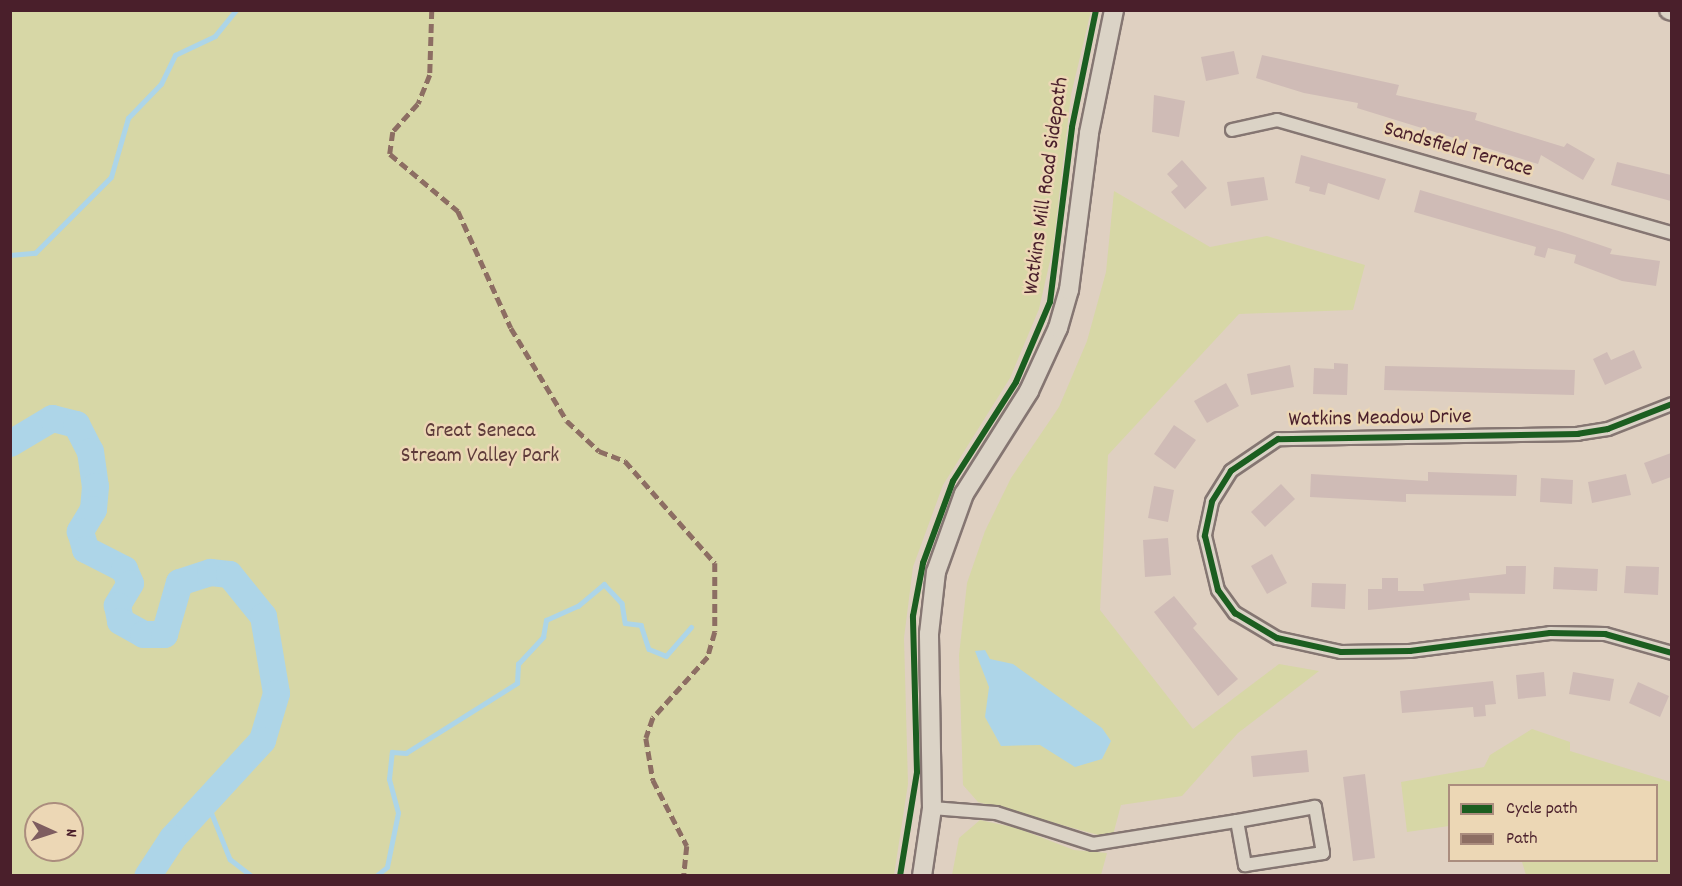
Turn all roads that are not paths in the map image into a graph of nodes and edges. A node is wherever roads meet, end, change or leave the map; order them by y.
1 (1114, 10) edge
2 (1119, 10) edge
3 (1111, 30) junction
4 (1232, 130) dead end
5 (1671, 233) edge
6 (1671, 404) edge
7 (1671, 653) edge
8 (932, 807) junction
9 (1236, 821) junction
10 (922, 876) edge

1 - 3 street
2 - 3 street
3 - 8 street
4 - 5 street, Sandsfield Terrace
6 - 7 street, Watkins Meadow Drive
8 - 9 street
8 - 10 street
9 - 9 street

